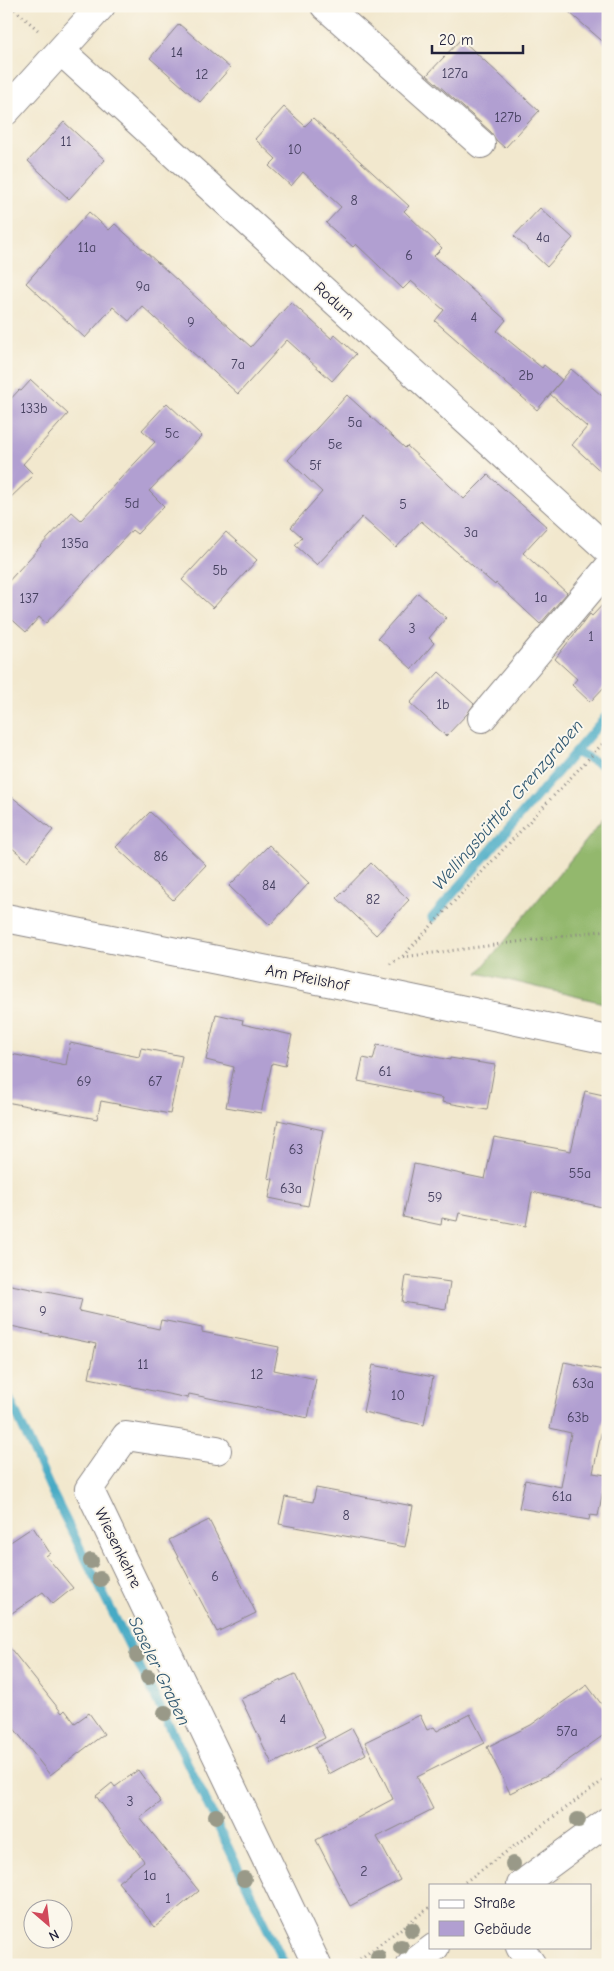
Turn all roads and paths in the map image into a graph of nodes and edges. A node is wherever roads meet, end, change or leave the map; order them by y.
1 (12, 6) edge
2 (101, 6) edge
3 (325, 6) edge
4 (61, 51) junction
5 (6, 111) edge
6 (481, 144) dead end
7 (608, 550) edge
8 (608, 568) edge
9 (482, 718) dead end
10 (608, 738) edge
11 (6, 918) edge
12 (608, 930) edge
13 (402, 957) junction
14 (386, 966) dead end
15 (608, 1040) edge
16 (217, 1450) dead end
17 (608, 1777) edge
18 (608, 1821) edge
19 (462, 1884) edge
20 (522, 1884) edge
21 (429, 1908) edge
22 (434, 1948) edge
23 (521, 1948) edge
24 (317, 1965) edge
25 (352, 1965) edge
26 (411, 1965) edge
27 (532, 1965) edge

1 - 4 path
2 - 4 street
3 - 6 street
4 - 5 street
4 - 7 street, Rodum
8 - 9 street
10 - 13 path
11 - 15 street, Am Pfeilshof
12 - 13 path
13 - 14 path
16 - 24 street, Wiesenkehre
17 - 19 path
18 - 20 street
21 - 25 path
22 - 26 street
23 - 27 street

